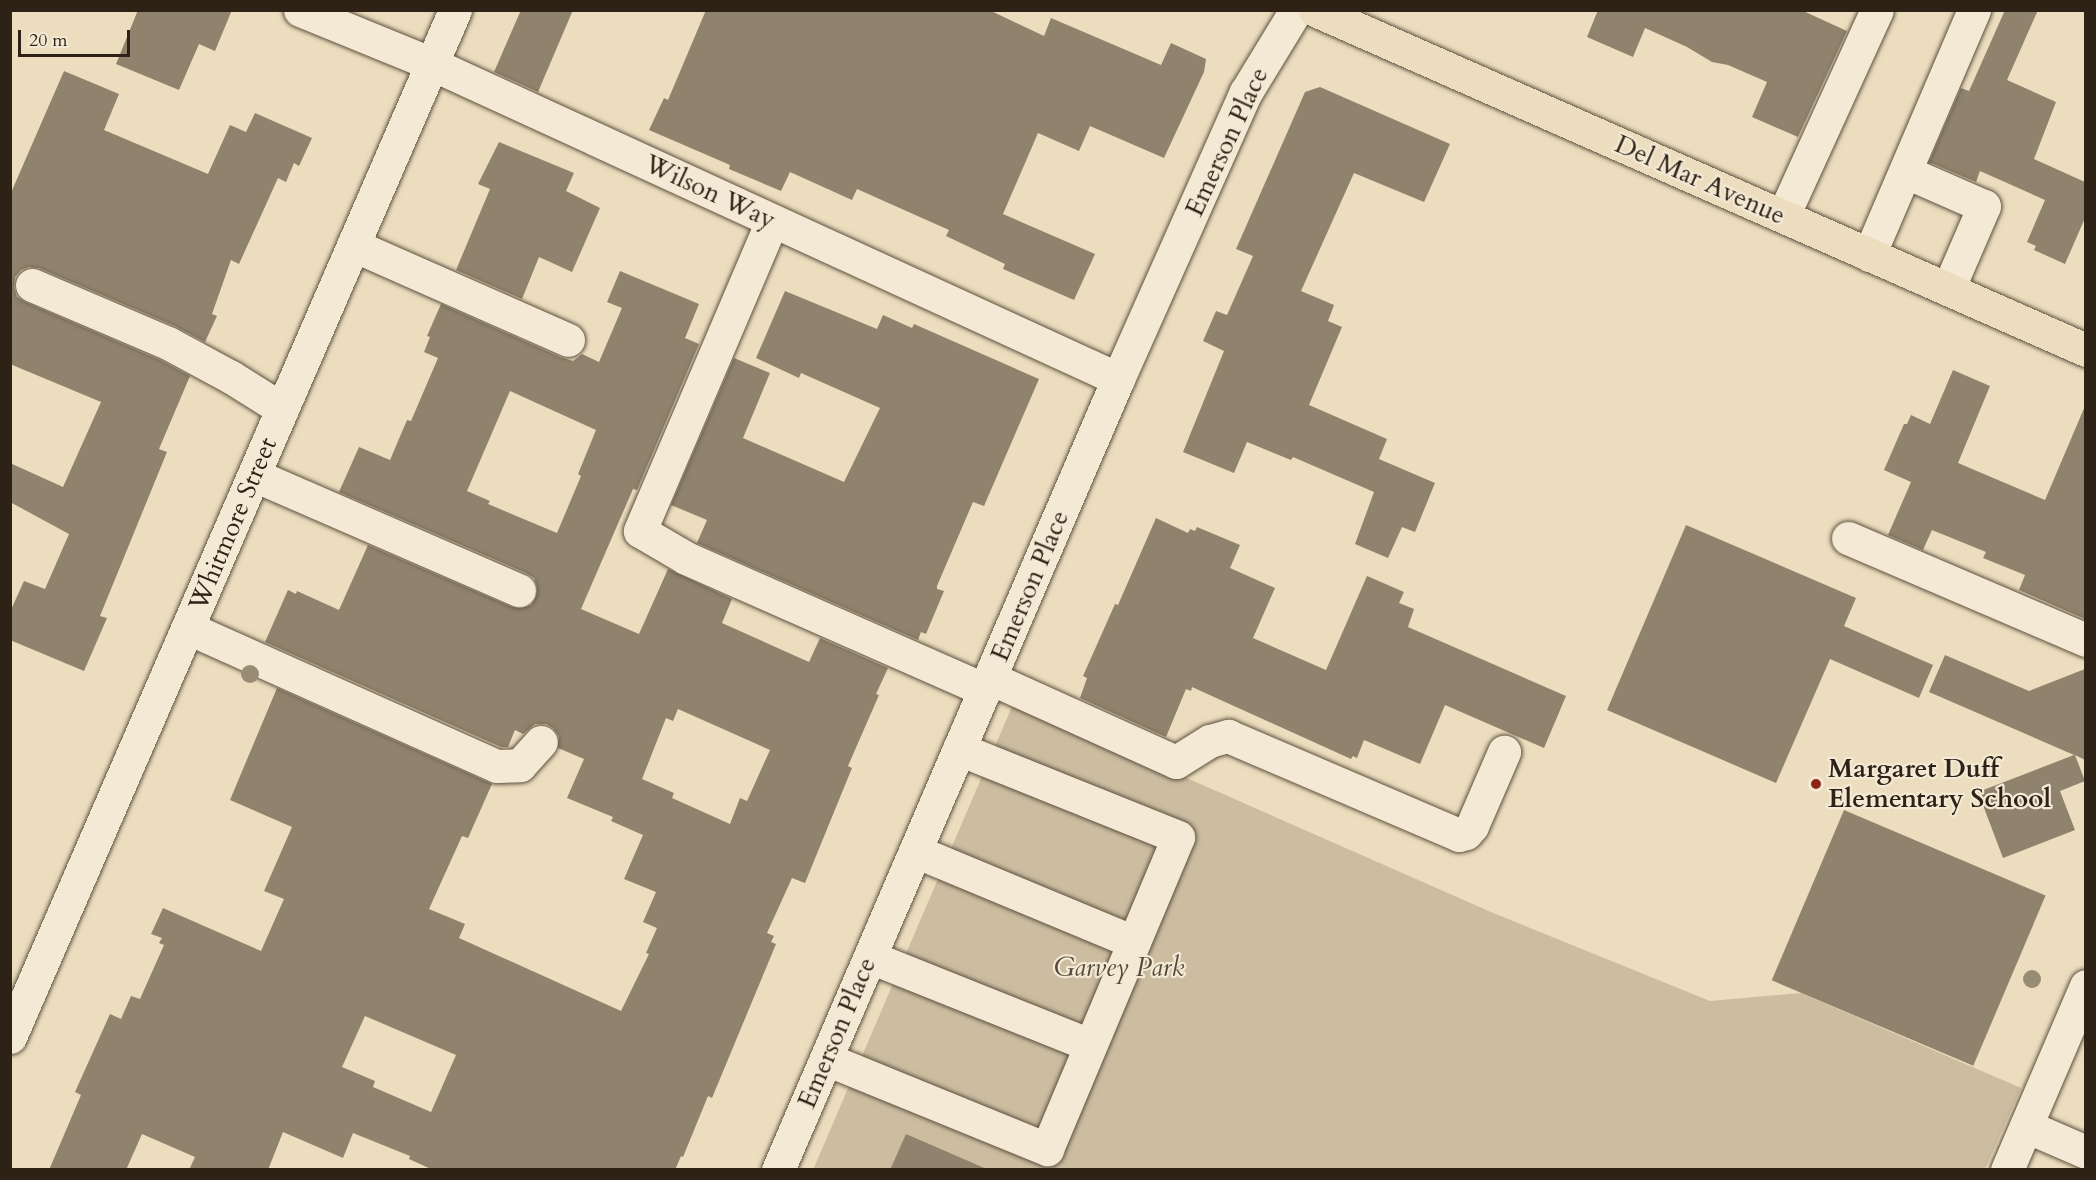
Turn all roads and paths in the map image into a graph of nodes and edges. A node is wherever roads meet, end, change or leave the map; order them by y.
1 (300, 10) edge
2 (455, 10) edge
3 (1296, 10) edge
4 (1315, 10) edge
5 (1877, 10) edge
6 (1974, 10) edge
7 (432, 64) junction
8 (1906, 172) junction
9 (1783, 216) junction
10 (772, 221) junction
11 (353, 245) junction
12 (1869, 255) junction
13 (32, 285) dead end
14 (1948, 289) junction
15 (568, 340) dead end
16 (2085, 350) edge
17 (1118, 380) junction
18 (282, 410) junction
19 (254, 475) junction
20 (1848, 538) dead end
21 (519, 590) dead end
22 (188, 628) junction
23 (2085, 640) edge
24 (988, 684) junction
25 (541, 742) dead end
26 (959, 749) junction
27 (1504, 752) dead end
28 (915, 851) junction
29 (1134, 942) junction
30 (870, 957) junction
31 (2085, 986) edge
32 (10, 1037) edge
33 (1090, 1046) junction
34 (826, 1059) junction
35 (2026, 1126) junction
36 (2085, 1152) edge
37 (778, 1170) edge
38 (2007, 1170) edge

1 - 7 street, Wilson Way
2 - 7 street, Whitmore Street
3 - 17 street, Emerson Place
4 - 9 main road, Del Mar Avenue
5 - 9 street
6 - 8 street
7 - 10 street, Wilson Way
7 - 11 street, Whitmore Street
8 - 12 street
8 - 14 street
9 - 12 main road, Del Mar Avenue
10 - 17 street, Wilson Way
10 - 24 street
11 - 15 street
11 - 18 street, Whitmore Street
12 - 14 main road, Del Mar Avenue
13 - 18 street
14 - 16 main road, Del Mar Avenue
17 - 24 street, Emerson Place
18 - 19 street, Whitmore Street
19 - 21 street
19 - 22 street, Whitmore Street
20 - 23 street
22 - 25 street
22 - 32 street, Whitmore Street
24 - 26 street, Emerson Place
24 - 27 street
26 - 28 street, Emerson Place
26 - 29 street
28 - 29 street
28 - 30 street, Emerson Place
29 - 33 street
30 - 33 street
30 - 34 street, Emerson Place
31 - 35 street
33 - 34 street
34 - 37 street, Emerson Place
35 - 36 street
35 - 38 street

